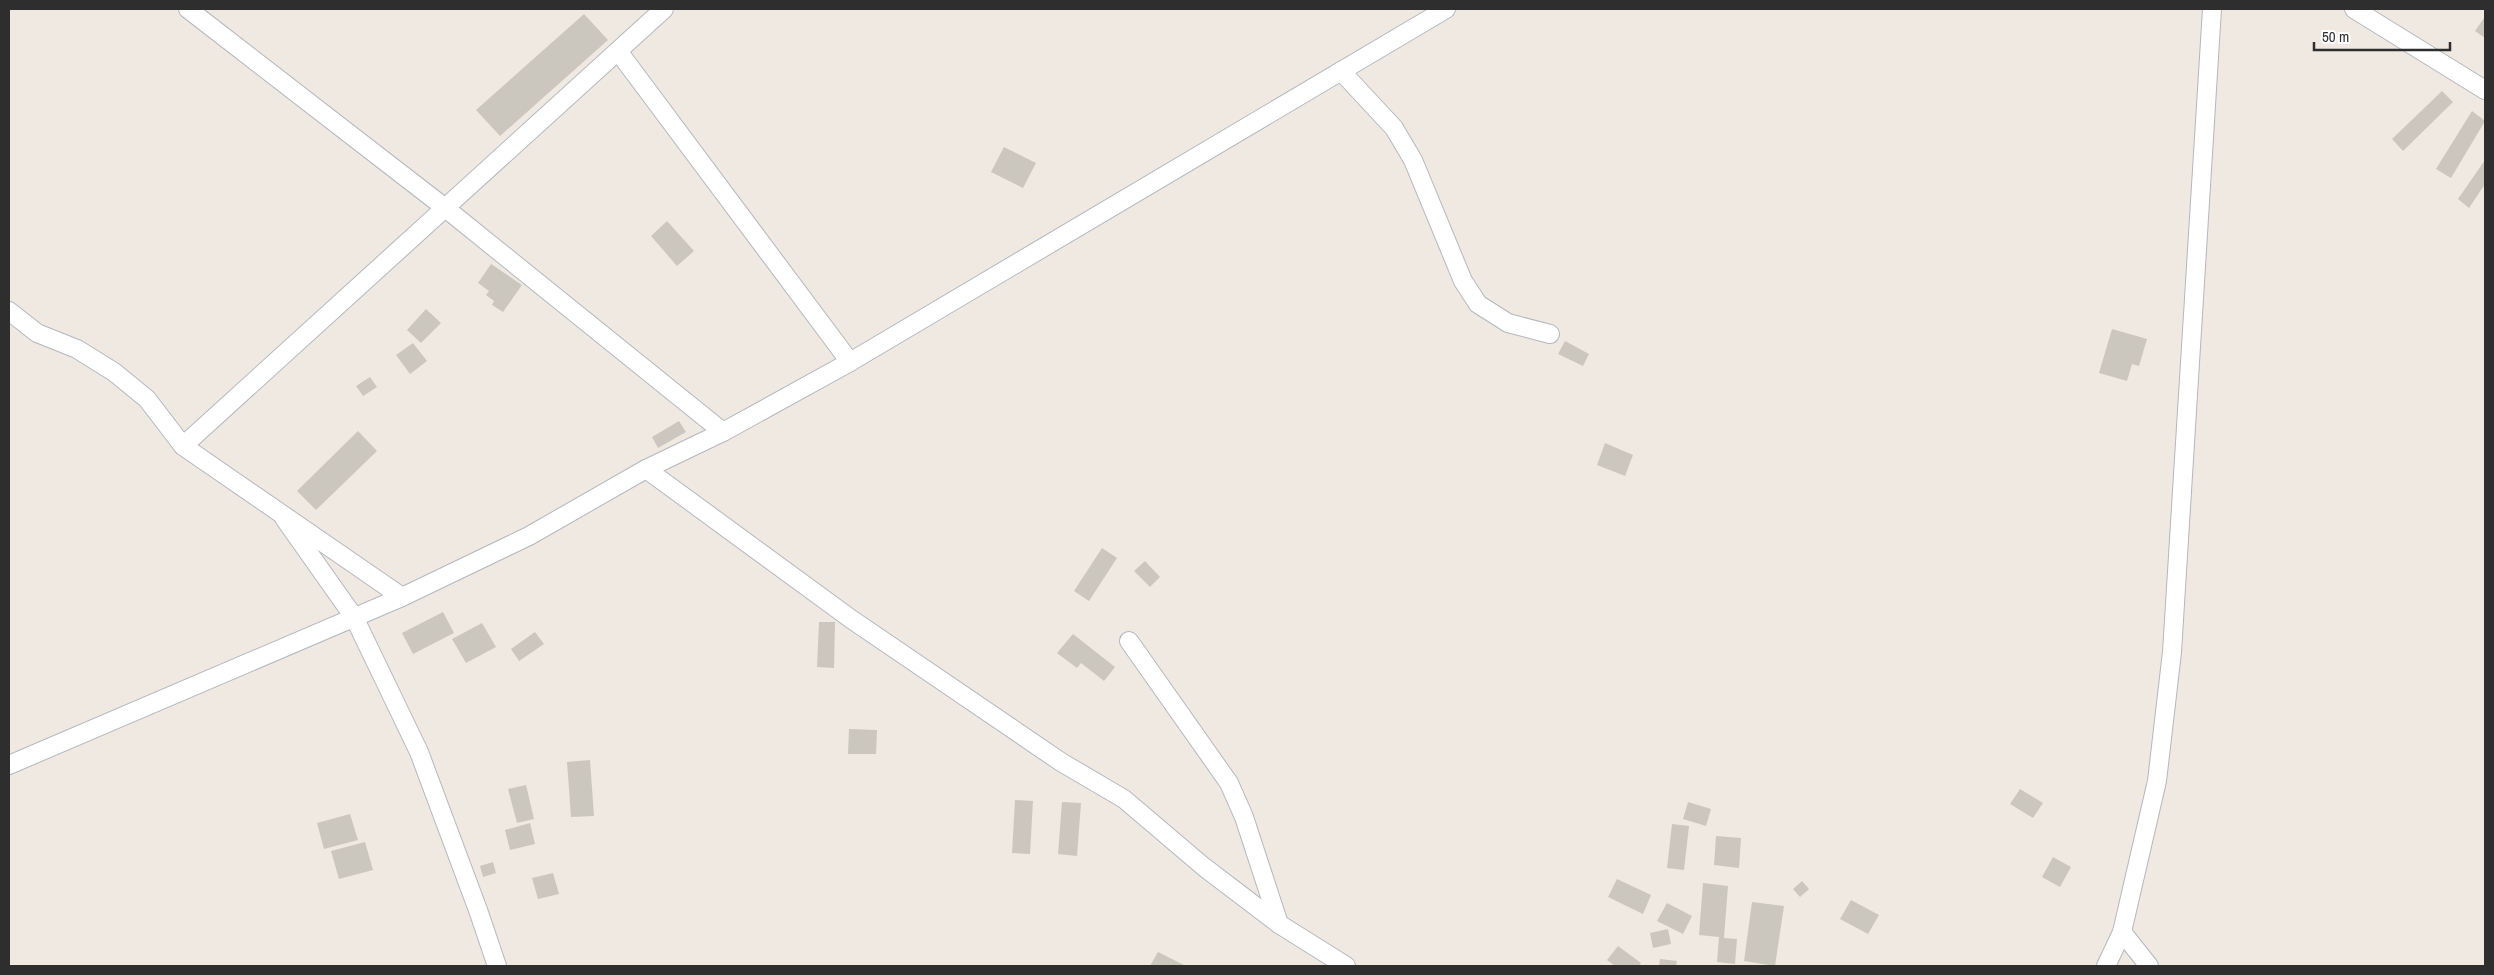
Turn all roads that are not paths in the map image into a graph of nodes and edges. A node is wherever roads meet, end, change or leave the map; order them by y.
1 (188, 9) edge
2 (664, 9) edge
3 (1446, 9) edge
4 (2212, 9) edge
5 (2354, 9) edge
6 (618, 51) junction
7 (1340, 71) junction
8 (2485, 90) edge
9 (444, 207) junction
10 (9, 311) edge
11 (1550, 334) dead end
12 (850, 362) junction
13 (722, 432) junction
14 (183, 446) junction
15 (646, 469) junction
16 (284, 518) junction
17 (402, 597) junction
18 (354, 617) junction
19 (1129, 641) dead end
20 (9, 765) edge
21 (1279, 924) junction
22 (2122, 932) junction
23 (497, 966) edge
24 (1346, 966) edge
25 (2106, 966) edge
26 (2149, 966) edge

1 - 9 street
2 - 6 street
3 - 7 street
4 - 22 street
5 - 8 street
6 - 9 street
6 - 12 street
7 - 11 street
7 - 12 street
9 - 13 street
9 - 14 street
10 - 14 street
12 - 13 street
13 - 15 street
14 - 16 street
15 - 17 street
15 - 21 street
16 - 17 street
16 - 18 street
17 - 18 street
18 - 20 street
18 - 23 street
19 - 21 street
21 - 24 street
22 - 25 street
22 - 26 street

